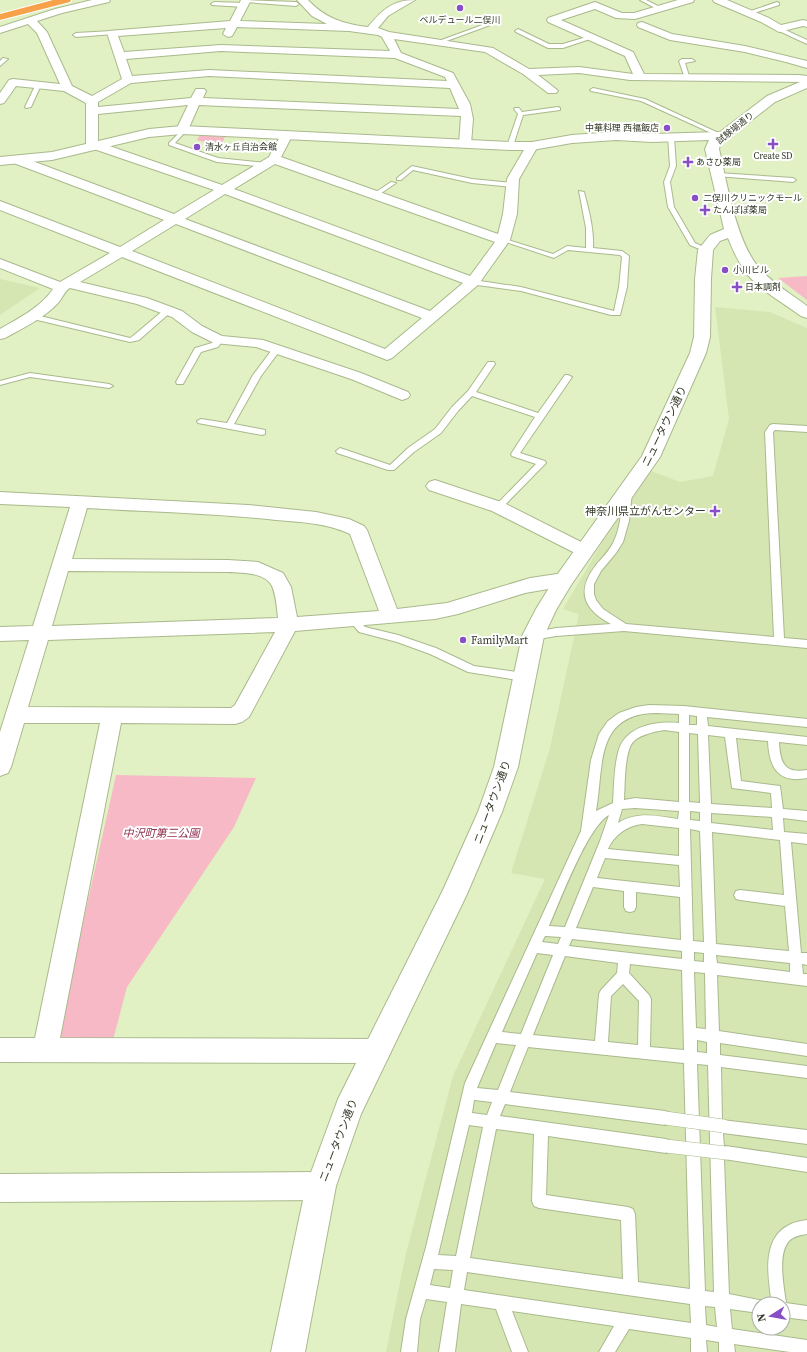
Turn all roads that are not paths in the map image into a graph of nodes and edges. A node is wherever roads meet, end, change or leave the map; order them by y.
1 (29, 0) edge
2 (66, 0) edge
3 (105, 0) edge
4 (642, 0) edge
5 (689, 0) edge
6 (718, 0) edge
7 (410, 1) edge
8 (245, 2) edge
9 (299, 2) edge
10 (214, 4) dead end
11 (777, 4) dead end
12 (0, 7) edge
13 (661, 9) junction
14 (748, 13) junction
15 (0, 17) edge
16 (30, 20) junction
17 (233, 24) junction
18 (642, 24) dead end
19 (807, 24) edge
20 (486, 25) dead end
21 (347, 28) junction
22 (779, 29) junction
23 (0, 30) edge
24 (370, 31) junction
25 (518, 31) dead end
26 (112, 33) junction
27 (76, 35) dead end
28 (386, 35) junction
29 (593, 37) junction
30 (439, 42) junction
31 (807, 42) edge
32 (221, 48) junction
33 (397, 54) junction
34 (120, 56) junction
35 (692, 62) dead end
36 (807, 65) edge
37 (209, 73) junction
38 (531, 75) junction
39 (640, 77) junction
40 (688, 78) junction
41 (807, 79) edge
42 (128, 80) junction
43 (521, 83) dead end
44 (807, 83) edge
45 (454, 84) junction
46 (38, 85) junction
47 (68, 88) junction
48 (593, 90) dead end
49 (552, 91) dead end
50 (0, 101) edge
51 (195, 101) junction
52 (92, 106) junction
53 (28, 107) dead end
54 (558, 109) dead end
55 (466, 113) junction
56 (183, 130) junction
57 (286, 136) junction
58 (722, 136) junction
59 (671, 137) junction
60 (465, 144) junction
61 (95, 146) junction
62 (510, 146) junction
63 (532, 146) junction
64 (15, 160) junction
65 (0, 161) edge
66 (270, 162) junction
67 (718, 175) junction
68 (793, 180) dead end
69 (512, 185) junction
70 (225, 190) junction
71 (581, 192) dead end
72 (375, 195) junction
73 (0, 205) edge
74 (174, 220) junction
75 (732, 231) junction
76 (503, 240) junction
77 (590, 250) junction
78 (706, 250) junction
79 (121, 252) junction
80 (0, 264) edge
81 (473, 282) junction
82 (64, 285) junction
83 (168, 311) junction
84 (807, 313) edge
85 (32, 316) junction
86 (431, 316) junction
87 (0, 335) edge
88 (219, 340) junction
89 (277, 349) junction
90 (491, 364) dead end
91 (568, 377) dead end
92 (180, 382) dead end
93 (0, 383) edge
94 (109, 386) dead end
95 (471, 393) junction
96 (402, 395) dead end
97 (540, 416) junction
98 (201, 421) dead end
99 (229, 426) junction
100 (807, 429) edge
101 (262, 432) dead end
102 (340, 451) dead end
103 (435, 486) dead end
104 (628, 487) junction
105 (0, 498) edge
106 (80, 502) junction
107 (498, 507) junction
108 (586, 551) junction
109 (62, 564) junction
110 (564, 580) junction
111 (390, 616) junction
112 (353, 619) junction
113 (289, 624) junction
114 (624, 627) junction
115 (41, 633) junction
116 (0, 634) edge
117 (533, 636) junction
118 (779, 641) junction
119 (807, 644) edge
120 (524, 677) junction
121 (684, 710) junction
122 (702, 712) junction
123 (16, 715) junction
124 (112, 716) junction
125 (807, 723) edge
126 (684, 728) junction
127 (703, 730) junction
128 (730, 733) junction
129 (773, 738) junction
130 (807, 741) edge
131 (0, 767) edge
132 (807, 774) edge
133 (618, 805) junction
134 (684, 806) junction
135 (705, 808) junction
136 (777, 813) junction
137 (807, 816) edge
138 (684, 823) junction
139 (706, 826) junction
140 (585, 834) junction
141 (782, 836) junction
142 (807, 839) edge
143 (606, 841) junction
144 (601, 853) junction
145 (685, 861) junction
146 (589, 882) junction
147 (630, 887) junction
148 (686, 893) junction
149 (740, 895) dead end
150 (790, 901) junction
151 (630, 907) dead end
152 (541, 930) junction
153 (568, 934) junction
154 (688, 946) junction
155 (534, 947) junction
156 (711, 948) junction
157 (561, 951) junction
158 (801, 958) edge
159 (624, 959) junction
160 (688, 966) junction
161 (711, 969) junction
162 (623, 975) junction
163 (802, 979) edge
164 (690, 1033) junction
165 (713, 1036) junction
166 (492, 1037) junction
167 (525, 1040) junction
168 (601, 1048) junction
169 (0, 1050) edge
170 (45, 1050) junction
171 (807, 1050) edge
172 (378, 1051) junction
173 (644, 1052) junction
174 (691, 1057) junction
175 (714, 1060) junction
176 (807, 1072) edge
177 (469, 1093) junction
178 (500, 1097) junction
179 (464, 1118) junction
180 (491, 1122) junction
181 (541, 1129) junction
182 (807, 1137) edge
183 (807, 1165) edge
184 (321, 1186) junction
185 (0, 1188) edge
186 (807, 1227) edge
187 (429, 1262) junction
188 (463, 1264) junction
189 (631, 1288) junction
190 (421, 1291) junction
191 (778, 1296) edge
192 (456, 1297) junction
193 (698, 1298) junction
194 (722, 1301) junction
195 (501, 1303) junction
196 (751, 1305) edge
197 (791, 1311) edge
198 (807, 1313) edge
199 (624, 1321) junction
200 (698, 1331) junction
201 (726, 1335) junction
202 (772, 1347) edge
203 (807, 1347) edge
204 (288, 1352) edge
205 (409, 1352) edge
206 (447, 1352) edge
207 (520, 1352) edge
208 (607, 1352) edge
209 (699, 1352) edge
210 (727, 1352) edge

1 - 12 highway
2 - 15 highway
3 - 16 street
4 - 13 lane
5 - 13 street
6 - 14 street
7 - 24 street
8 - 9 lane
8 - 10 lane
8 - 17 street
9 - 21 street
11 - 14 lane
13 - 29 street
14 - 22 street
16 - 23 street
16 - 47 street
17 - 21 street
17 - 26 street
17 - 32 street
18 - 36 street
19 - 22 street
20 - 30 lane
21 - 24 street
22 - 31 lane
24 - 28 street
25 - 29 lane
26 - 27 lane
26 - 34 street
28 - 30 street
28 - 33 street
29 - 39 street
30 - 38 street
32 - 33 street
32 - 34 street
32 - 37 street
33 - 45 street
34 - 42 street
35 - 40 lane
37 - 42 street
37 - 45 street
37 - 51 street
38 - 39 street
38 - 43 street
38 - 49 street
39 - 40 street
40 - 41 street
42 - 52 street
44 - 58 street, 試験場通り
45 - 55 street
46 - 47 street
46 - 50 street
46 - 53 lane
47 - 52 street
48 - 58 lane
51 - 52 street
51 - 55 street
51 - 56 street
52 - 61 street
54 - 62 lane
55 - 60 street
56 - 57 street
56 - 61 street
56 - 66 lane
57 - 60 street
57 - 66 street
58 - 59 street
58 - 67 street, 試験場通り
59 - 63 street
59 - 78 lane
60 - 62 street
61 - 64 street
61 - 70 street
62 - 63 street
63 - 69 street
64 - 65 street
64 - 74 street
66 - 70 street
66 - 72 street
67 - 68 lane
67 - 75 street, 試験場通り
69 - 72 lane
69 - 76 street
70 - 74 street
70 - 81 street
71 - 77 lane
72 - 76 street
73 - 79 street
74 - 79 street
74 - 86 street
75 - 78 street
75 - 84 street, 試験場通り
76 - 77 lane
76 - 81 street
77 - 81 lane
78 - 104 street, ニュータウン通り
79 - 82 street
79 - 86 street
80 - 82 street
81 - 86 street
82 - 83 street
82 - 85 street
83 - 85 lane
83 - 88 street
85 - 87 street
88 - 89 street
88 - 92 lane
89 - 96 street
89 - 99 lane
90 - 95 lane
91 - 97 lane
93 - 94 lane
95 - 97 lane
95 - 102 lane
97 - 107 lane
98 - 99 lane
99 - 101 lane
100 - 118 lane
103 - 107 street
104 - 108 street, ニュータウン通り
104 - 114 lane
105 - 106 street
106 - 109 street
106 - 111 street
107 - 108 street
108 - 110 street, ニュータウン通り
109 - 113 street
109 - 115 street
110 - 111 street
110 - 117 street, ニュータウン通り
111 - 112 street
112 - 113 street
112 - 120 lane
113 - 115 street
113 - 124 street
114 - 117 lane
114 - 118 lane
115 - 116 street
115 - 123 street
117 - 120 street, ニュータウン通り
118 - 119 lane
120 - 172 street, ニュータウン通り
121 - 122 lane
121 - 126 lane
121 - 140 lane
122 - 125 lane
122 - 127 lane
123 - 124 street
123 - 131 street
124 - 170 street
126 - 127 lane
126 - 133 lane
126 - 134 lane
127 - 128 lane
127 - 135 lane
128 - 129 lane
128 - 136 lane
129 - 130 lane
129 - 132 lane
133 - 134 lane
133 - 140 lane
133 - 143 lane
134 - 135 lane
134 - 138 lane
135 - 136 lane
135 - 139 lane
136 - 137 lane
136 - 141 lane
138 - 139 lane
138 - 143 lane
138 - 145 lane
139 - 141 lane
139 - 156 lane
140 - 152 lane
141 - 142 lane
141 - 150 lane
143 - 144 lane
144 - 145 lane
144 - 146 lane
145 - 148 lane
146 - 147 lane
146 - 153 lane
147 - 148 lane
147 - 151 lane
148 - 154 lane
149 - 150 lane
150 - 158 lane
152 - 153 lane
152 - 155 lane
153 - 154 lane
153 - 157 lane
154 - 156 lane
154 - 160 lane
155 - 157 lane
155 - 166 lane
156 - 158 lane
156 - 161 lane
157 - 159 lane
157 - 167 lane
158 - 163 lane
159 - 160 lane
159 - 162 lane
160 - 161 lane
160 - 164 lane
161 - 163 lane
161 - 165 lane
162 - 168 lane
162 - 173 lane
164 - 165 lane
164 - 174 lane
165 - 171 lane
165 - 175 lane
166 - 167 lane
166 - 177 lane
167 - 168 lane
167 - 178 lane
168 - 173 lane
169 - 170 street
170 - 172 street
172 - 184 street, ニュータウン通り
173 - 174 lane
174 - 175 lane
174 - 193 lane
175 - 176 lane
175 - 194 lane
177 - 178 lane
177 - 179 lane
178 - 180 lane
178 - 182 lane, bridge
179 - 180 lane
179 - 187 lane
180 - 181 lane
180 - 188 lane
181 - 183 lane, bridge
181 - 189 lane
184 - 185 street
184 - 204 street, ニュータウン通り
186 - 191 lane
187 - 188 lane
187 - 190 lane
188 - 189 lane
188 - 192 lane
189 - 193 lane
190 - 192 lane
190 - 205 lane
192 - 195 lane
192 - 206 lane
193 - 194 lane
193 - 200 lane
194 - 196 lane
194 - 201 lane
195 - 199 lane
195 - 207 lane
197 - 198 lane
199 - 200 lane
199 - 208 lane
200 - 201 lane
200 - 209 lane
201 - 202 lane
201 - 210 lane
202 - 203 lane

